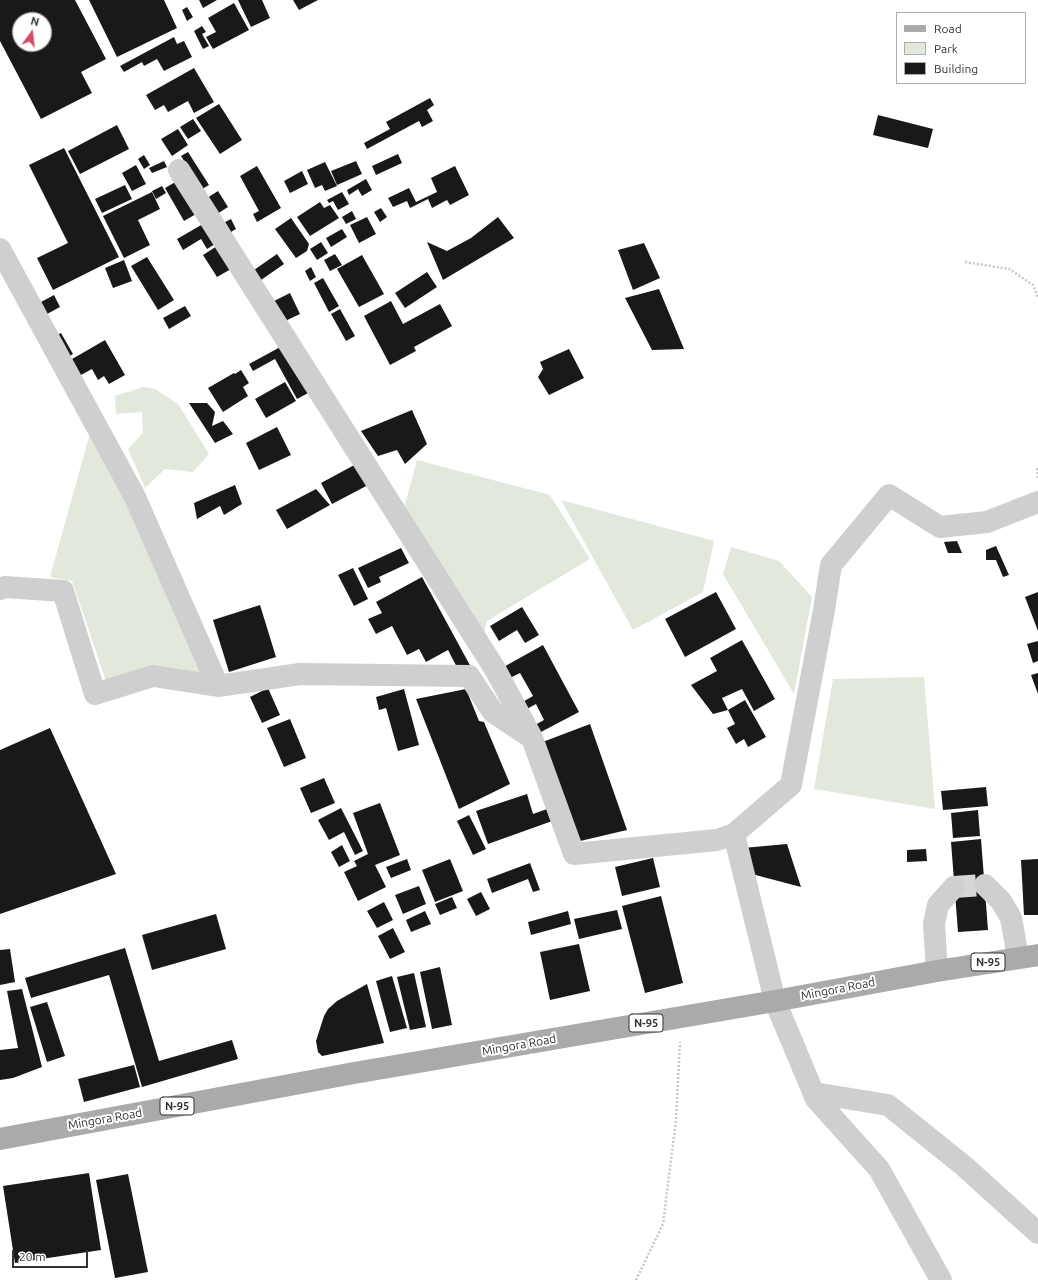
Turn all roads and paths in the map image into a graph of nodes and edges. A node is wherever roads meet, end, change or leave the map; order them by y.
1 (179, 170) dead end
2 (0, 249) edge
3 (965, 262) dead end
4 (1038, 298) edge
5 (1038, 467) edge
6 (1038, 481) edge
7 (1038, 502) edge
8 (0, 589) edge
9 (218, 686) junction
10 (532, 738) junction
11 (734, 834) junction
12 (985, 885) dead end
13 (954, 887) tunnel mouth
14 (1028, 956) edge
15 (937, 970) junction
16 (775, 1001) junction
17 (681, 1017) junction
18 (814, 1093) junction
19 (0, 1139) edge
20 (1038, 1233) edge
21 (636, 1280) edge
22 (941, 1280) edge

1 - 10 street
2 - 9 street
3 - 4 path
5 - 6 path
7 - 11 street
8 - 9 street
9 - 10 street
10 - 11 street
11 - 16 street
12 - 14 street
13 - 15 street
14 - 15 main road, Mingora Road / N-95
15 - 16 main road, Mingora Road / N-95
16 - 17 main road, Mingora Road / N-95
16 - 18 street
17 - 19 main road, Mingora Road / N-95
17 - 21 path
18 - 20 street
18 - 22 street

